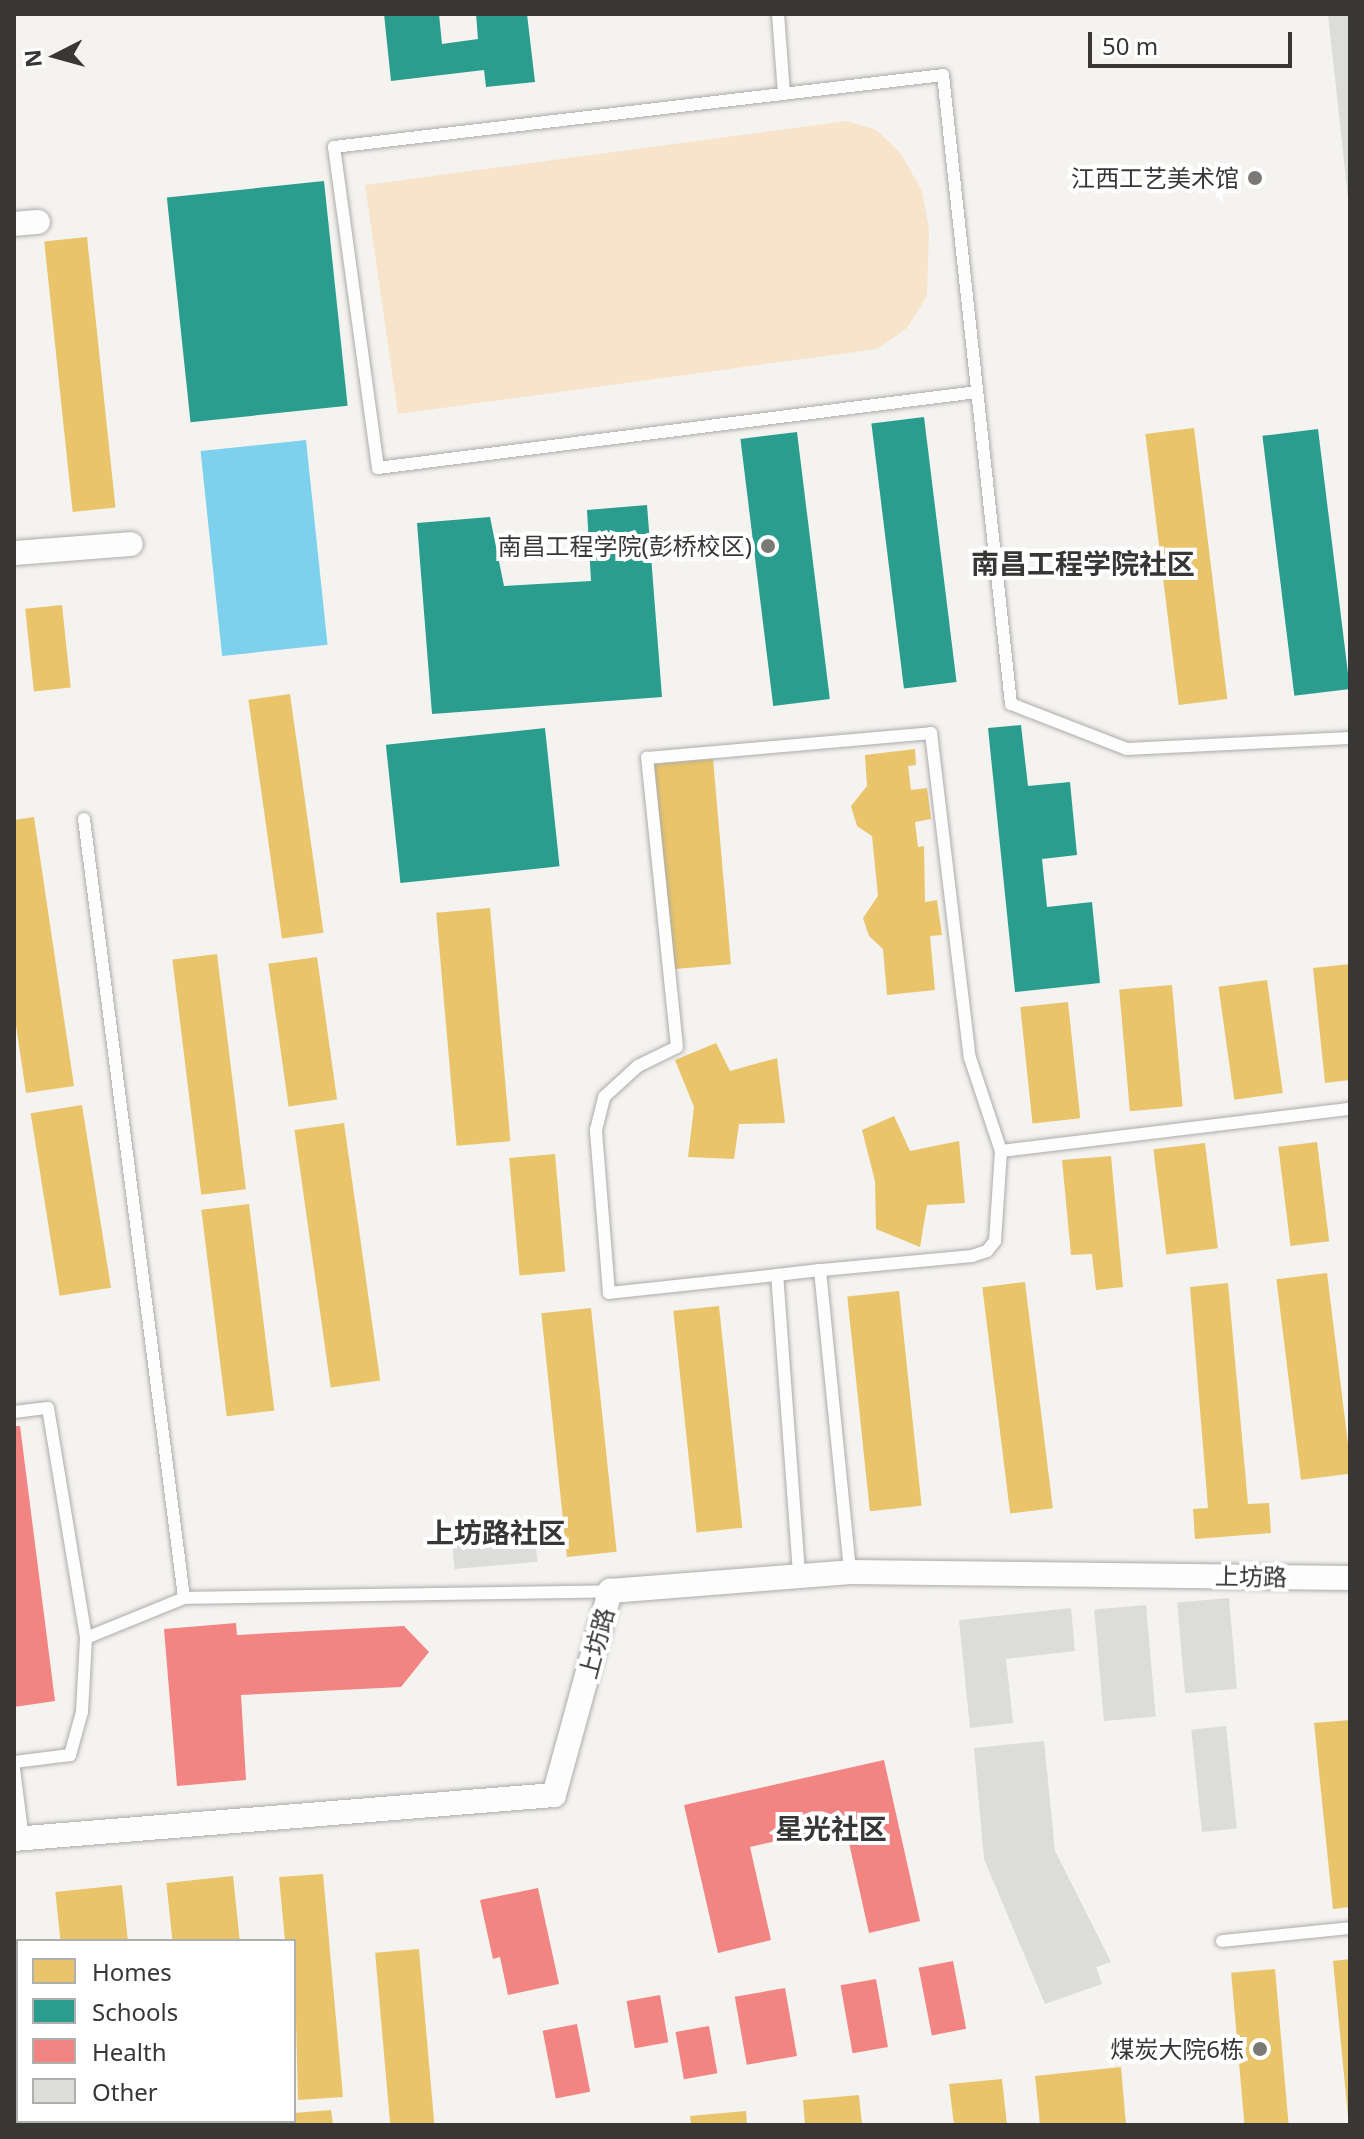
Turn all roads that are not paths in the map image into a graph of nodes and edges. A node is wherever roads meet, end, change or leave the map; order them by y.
1 (778, 14) edge
2 (784, 94) junction
3 (977, 392) junction
4 (131, 544) dead end
5 (14, 553) edge
6 (1350, 738) edge
7 (84, 819) dead end
8 (1350, 1109) edge
9 (1001, 1151) junction
10 (820, 1270) junction
11 (777, 1275) junction
12 (14, 1412) edge
13 (850, 1572) junction
14 (799, 1573) junction
15 (1350, 1578) edge
16 (610, 1591) junction
17 (184, 1598) junction
18 (86, 1638) junction
19 (14, 1762) edge
20 (14, 1769) edge
21 (19, 1839) edge
22 (1350, 1928) edge
23 (1222, 1941) dead end

1 - 2 lane
2 - 3 lane
2 - 3 lane
3 - 6 lane
4 - 5 street
7 - 17 lane
8 - 9 lane
9 - 10 lane
9 - 11 lane
10 - 11 lane
10 - 13 lane
11 - 14 lane
12 - 18 lane
13 - 14 street, 上坊路
13 - 15 street, 上坊路
14 - 16 street, 上坊路
16 - 17 lane
16 - 21 street, 上坊路
17 - 18 lane
18 - 19 lane
20 - 21 lane
22 - 23 lane

